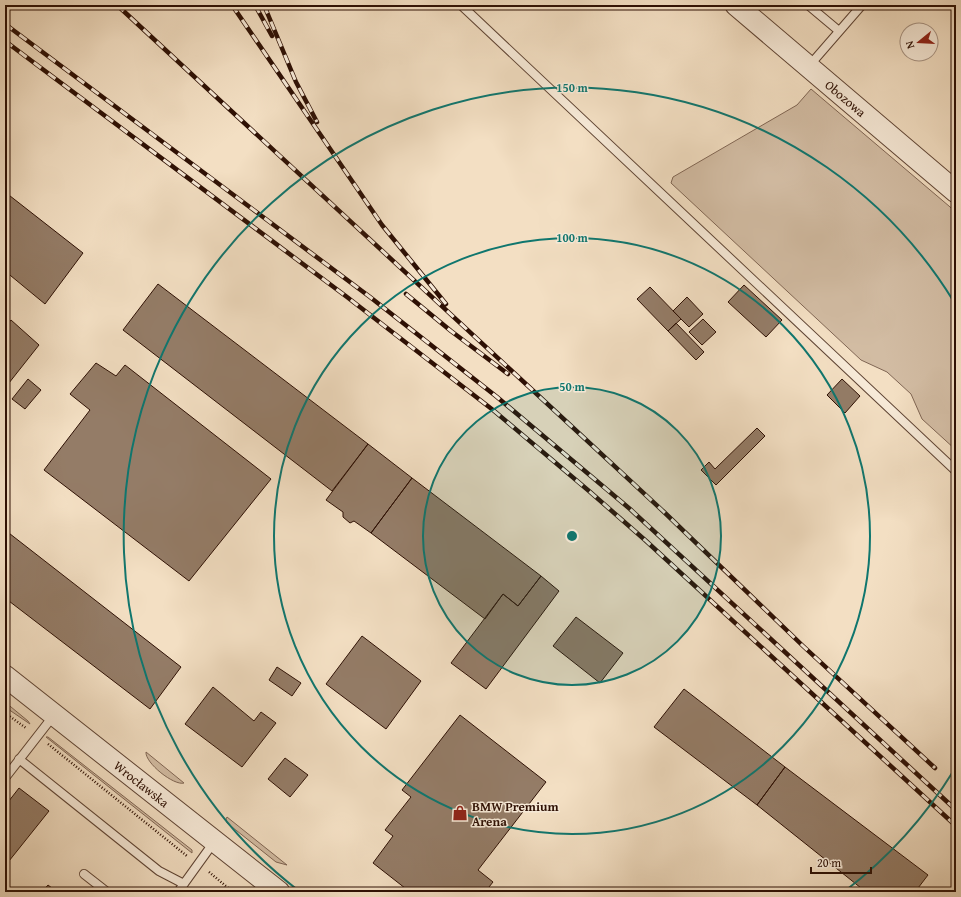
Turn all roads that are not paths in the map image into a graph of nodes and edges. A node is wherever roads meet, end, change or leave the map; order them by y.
1 (461, 5) edge
2 (736, 5) edge
3 (808, 5) edge
4 (862, 5) edge
5 (839, 31) junction
6 (808, 66) junction
7 (956, 192) edge
8 (956, 471) edge
9 (5, 676) edge
10 (54, 715) junction
11 (19, 759) junction
12 (5, 778) edge
13 (215, 841) junction
14 (84, 874) dead end
15 (184, 884) junction
16 (107, 892) edge
17 (178, 892) edge
18 (279, 892) edge

1 - 8 lane
2 - 6 street, Obozowa
3 - 5 lane
4 - 5 lane
5 - 6 lane
6 - 7 street, Obozowa
9 - 10 street, Wrocławska
10 - 11 lane
10 - 13 street, Wrocławska
11 - 12 lane
11 - 15 lane
13 - 15 lane
13 - 18 street, Wrocławska
14 - 16 lane
15 - 17 lane

